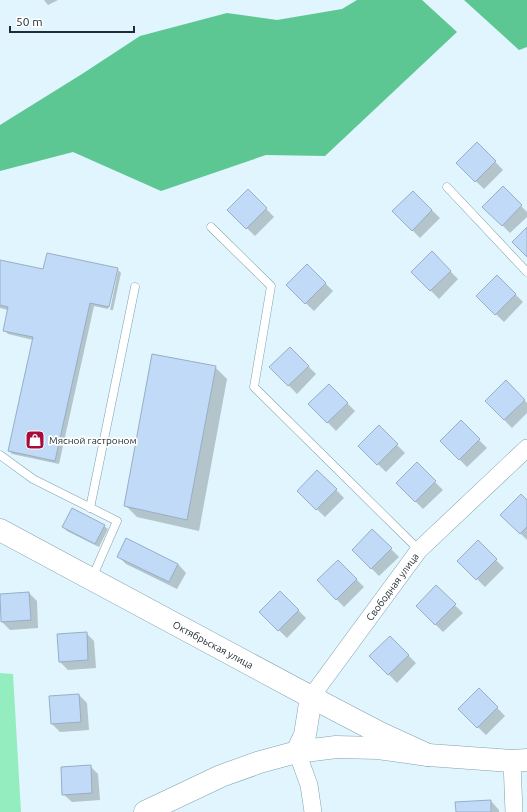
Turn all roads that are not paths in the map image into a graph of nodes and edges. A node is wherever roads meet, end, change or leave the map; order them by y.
1 (448, 187) dead end
2 (211, 227) dead end
3 (527, 272) edge
4 (135, 287) dead end
5 (527, 448) edge
6 (0, 455) edge
7 (90, 508) junction
8 (0, 530) edge
9 (419, 550) junction
10 (92, 579) junction
11 (311, 697) junction
12 (297, 752) junction
13 (428, 755) junction
14 (519, 761) edge
15 (145, 812) edge
16 (313, 812) edge
17 (514, 812) edge

1 - 3 lane
2 - 9 lane
4 - 7 lane
5 - 9 street, Свободная улица
6 - 7 lane
7 - 10 lane
8 - 10 street, Октябрьская улица
9 - 11 street, Свободная улица
10 - 11 street, Октябрьская улица
11 - 12 street, Свободная улица
11 - 13 street, Октябрьская улица
12 - 13 street, Октябрьская улица
12 - 15 street, Октябрьская улица
12 - 16 street
13 - 14 street, Октябрьская улица
14 - 17 street

